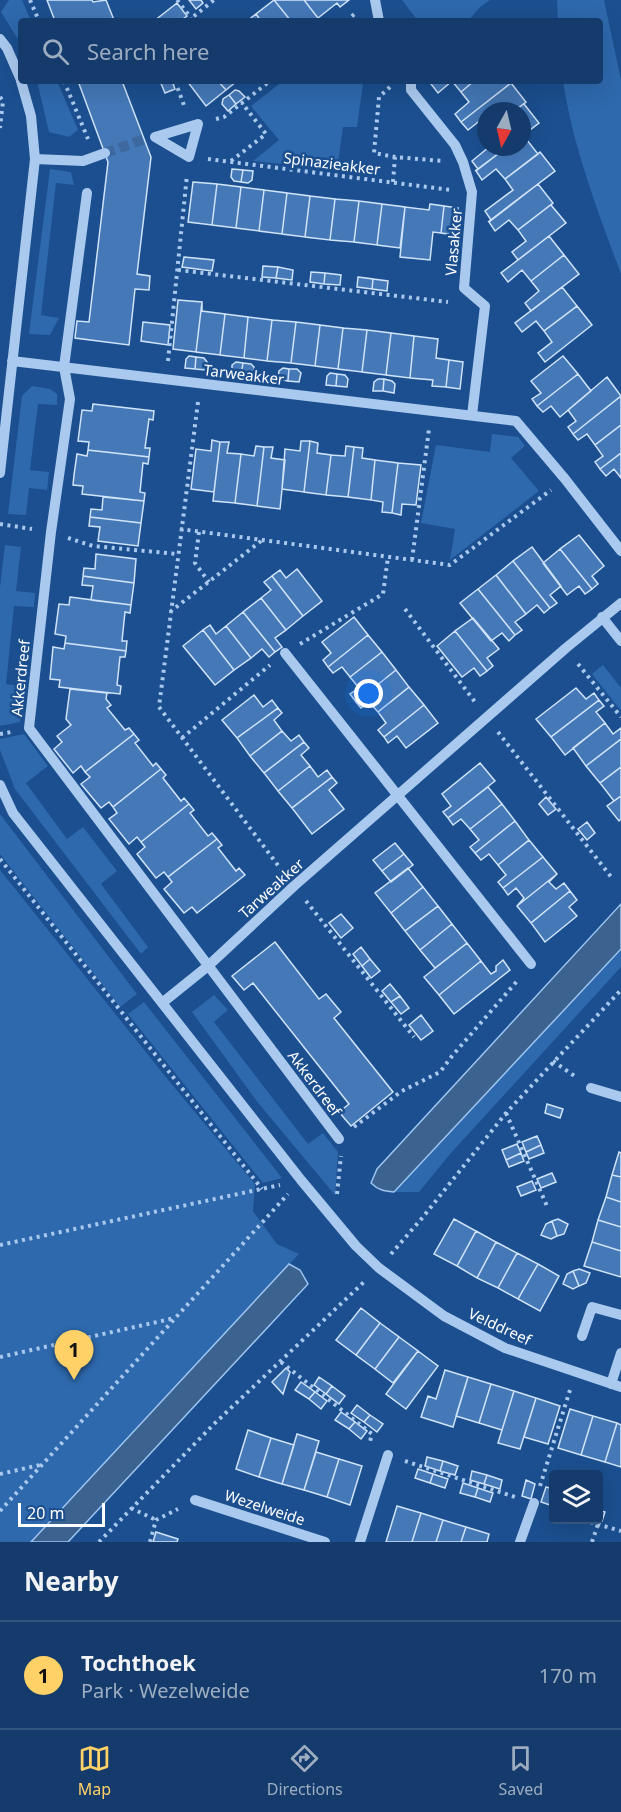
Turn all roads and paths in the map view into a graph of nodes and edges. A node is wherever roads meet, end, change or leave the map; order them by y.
1 (30, 0) edge
2 (177, 0) edge
3 (213, 0) edge
4 (375, 0) edge
5 (38, 18) edge
6 (189, 18) edge
7 (192, 18) edge
8 (378, 18) edge
9 (0, 39) edge
10 (18, 74) edge
11 (22, 84) edge
12 (65, 84) edge
13 (176, 84) edge
14 (266, 84) edge
15 (394, 84) edge
16 (411, 84) edge
17 (0, 97) edge
18 (242, 103) junction
19 (195, 125) junction
20 (0, 128) edge
21 (105, 153) tunnel mouth
22 (189, 157) junction
23 (395, 157) junction
24 (35, 159) junction
25 (84, 161) junction
26 (231, 162) junction
27 (463, 162) junction
28 (393, 182) junction
29 (472, 192) junction
30 (87, 193) dead end
31 (178, 270) junction
32 (449, 302) dead end
33 (12, 361) junction
34 (64, 367) junction
35 (166, 380) junction
36 (200, 383) junction
37 (431, 410) junction
38 (472, 415) junction
39 (0, 473) edge
40 (565, 479) junction
41 (0, 524) edge
42 (180, 530) junction
43 (51, 532) junction
44 (200, 532) junction
45 (261, 540) junction
46 (621, 551) edge
47 (177, 554) junction
48 (412, 560) junction
49 (209, 582) junction
50 (621, 603) edge
51 (405, 609) dead end
52 (170, 612) junction
53 (602, 617) junction
54 (621, 641) edge
55 (566, 648) junction
56 (285, 653) dead end
57 (621, 717) edge
58 (486, 718) junction
59 (0, 785) edge
60 (399, 796) junction
61 (0, 859) edge
62 (612, 878) dead end
63 (294, 886) junction
64 (531, 964) joint
65 (208, 966) junction
66 (162, 1003) junction
67 (414, 1036) dead end
68 (554, 1061) dead end
69 (591, 1088) joint
70 (402, 1091) dead end
71 (621, 1097) edge
72 (506, 1113) dead end
73 (339, 1138) dead end
74 (301, 1180) junction
75 (262, 1188) junction
76 (547, 1206) dead end
77 (0, 1245) edge
78 (621, 1315) edge
79 (176, 1317) junction
80 (582, 1336) dead end
81 (621, 1353) edge
82 (0, 1358) edge
83 (575, 1372) junction
84 (616, 1386) edge
85 (388, 1455) dead end
86 (41, 1465) junction
87 (0, 1474) edge
88 (195, 1500) dead end
89 (534, 1503) joint
90 (131, 1508) dead end
91 (0, 1510) edge
92 (598, 1524) joint
93 (621, 1531) edge
94 (150, 1542) edge
95 (325, 1542) edge
96 (360, 1542) edge
97 (520, 1542) edge
98 (592, 1542) edge

1 - 5 path
2 - 6 path
3 - 7 path
4 - 8 street
9 - 10 street
11 - 24 street
12 - 25 path
13 - 19 path
14 - 18 path
15 - 23 path
16 - 27 street, Vlasakker
17 - 20 path
18 - 19 path
18 - 26 path
19 - 22 street
19 - 22 street
21 - 25 street
22 - 26 path, Spinazieakker
22 - 31 path
23 - 27 path
23 - 28 path
24 - 25 street
24 - 33 street
26 - 28 path, Spinazieakker
27 - 29 street, Vlasakker
28 - 29 path, Spinazieakker
29 - 38 street, Vlasakker
30 - 34 street, Akkerdreef
31 - 32 path
31 - 35 path
33 - 34 street, Tarweakker
33 - 39 street
34 - 35 street, Tarweakker
34 - 43 street, Akkerdreef
35 - 36 street, Tarweakker
36 - 37 street, Tarweakker
36 - 42 path
37 - 38 street, Tarweakker
37 - 48 path
38 - 40 street, Tarweakker
40 - 46 street, Tarweakker
40 - 48 path
41 - 43 path
42 - 44 path
42 - 47 path
43 - 47 path
43 - 65 street, Akkerdreef
44 - 45 path
44 - 49 path
45 - 48 path
45 - 49 path
47 - 52 path
49 - 52 path
50 - 53 street, Tarweakker
51 - 58 path
52 - 63 path
53 - 54 street
53 - 55 street, Tarweakker
55 - 57 path
55 - 58 street, Tarweakker
56 - 60 street
58 - 60 street, Tarweakker
58 - 62 path
59 - 66 street
60 - 63 street, Tarweakker
60 - 64 street
61 - 75 path
63 - 65 street, Tarweakker
63 - 67 path
64 - 70 path
65 - 66 street, Tarweakker
65 - 73 street, Akkerdreef
66 - 74 street
68 - 69 path
69 - 71 street
72 - 76 path
74 - 75 path
74 - 79 path
74 - 83 street, Velddreef
75 - 77 path
78 - 80 street
79 - 82 path
79 - 86 path
81 - 84 street
83 - 84 street, Velddreef
83 - 89 path
85 - 96 street
86 - 87 path
86 - 91 path
88 - 95 street, Wezelweide
89 - 97 street
90 - 94 path
92 - 93 path
92 - 98 path

